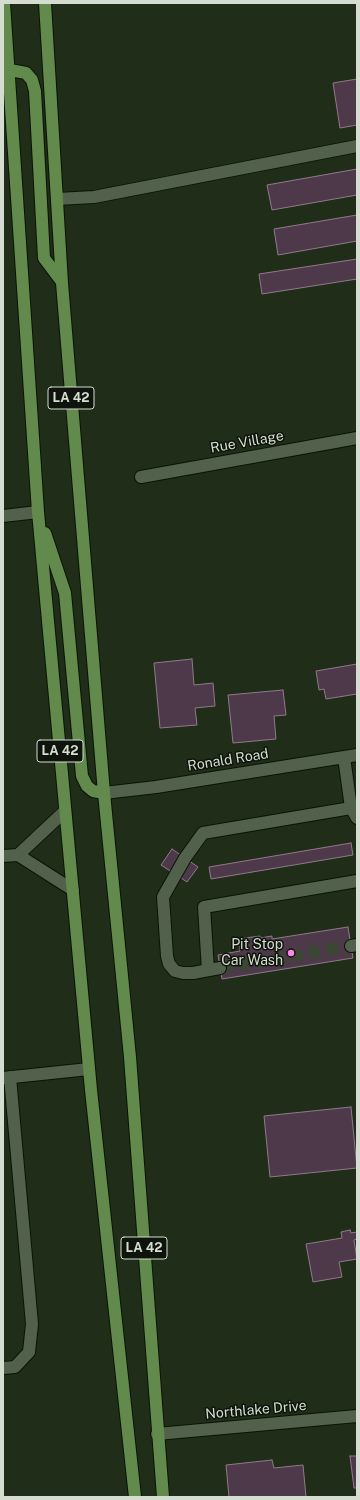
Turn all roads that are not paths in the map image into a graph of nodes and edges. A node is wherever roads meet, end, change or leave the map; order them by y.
1 (4, 3) edge
2 (44, 3) edge
3 (10, 70) junction
4 (357, 146) edge
5 (57, 199) junction
6 (62, 284) junction
7 (357, 438) edge
8 (142, 477) dead end
9 (38, 512) junction
10 (3, 516) edge
11 (357, 755) edge
12 (344, 757) junction
13 (104, 793) junction
14 (65, 811) junction
15 (354, 813) edge
16 (18, 854) junction
17 (3, 856) edge
18 (357, 881) edge
19 (72, 890) junction
20 (89, 1069) junction
21 (7, 1078) edge
22 (3, 1368) edge
23 (357, 1416) edge
24 (157, 1434) junction
25 (135, 1497) edge
26 (163, 1497) edge

1 - 3 main road, LA 42
2 - 5 main road, LA 42
3 - 6 main road
3 - 9 main road, LA 42
4 - 5 street
5 - 6 main road, LA 42
6 - 13 main road, LA 42
7 - 8 street, Rue Village
9 - 10 street
9 - 13 main road
9 - 14 main road, LA 42
11 - 12 street, Ronald Road
12 - 13 street, Ronald Road
12 - 15 street
13 - 24 main road, LA 42
14 - 16 street
14 - 19 main road, LA 42
15 - 18 street
16 - 17 street
16 - 19 street
19 - 20 main road, LA 42
20 - 21 street
20 - 25 main road, LA 42
21 - 22 street
23 - 24 street, Northlake Drive
24 - 26 main road, LA 42

